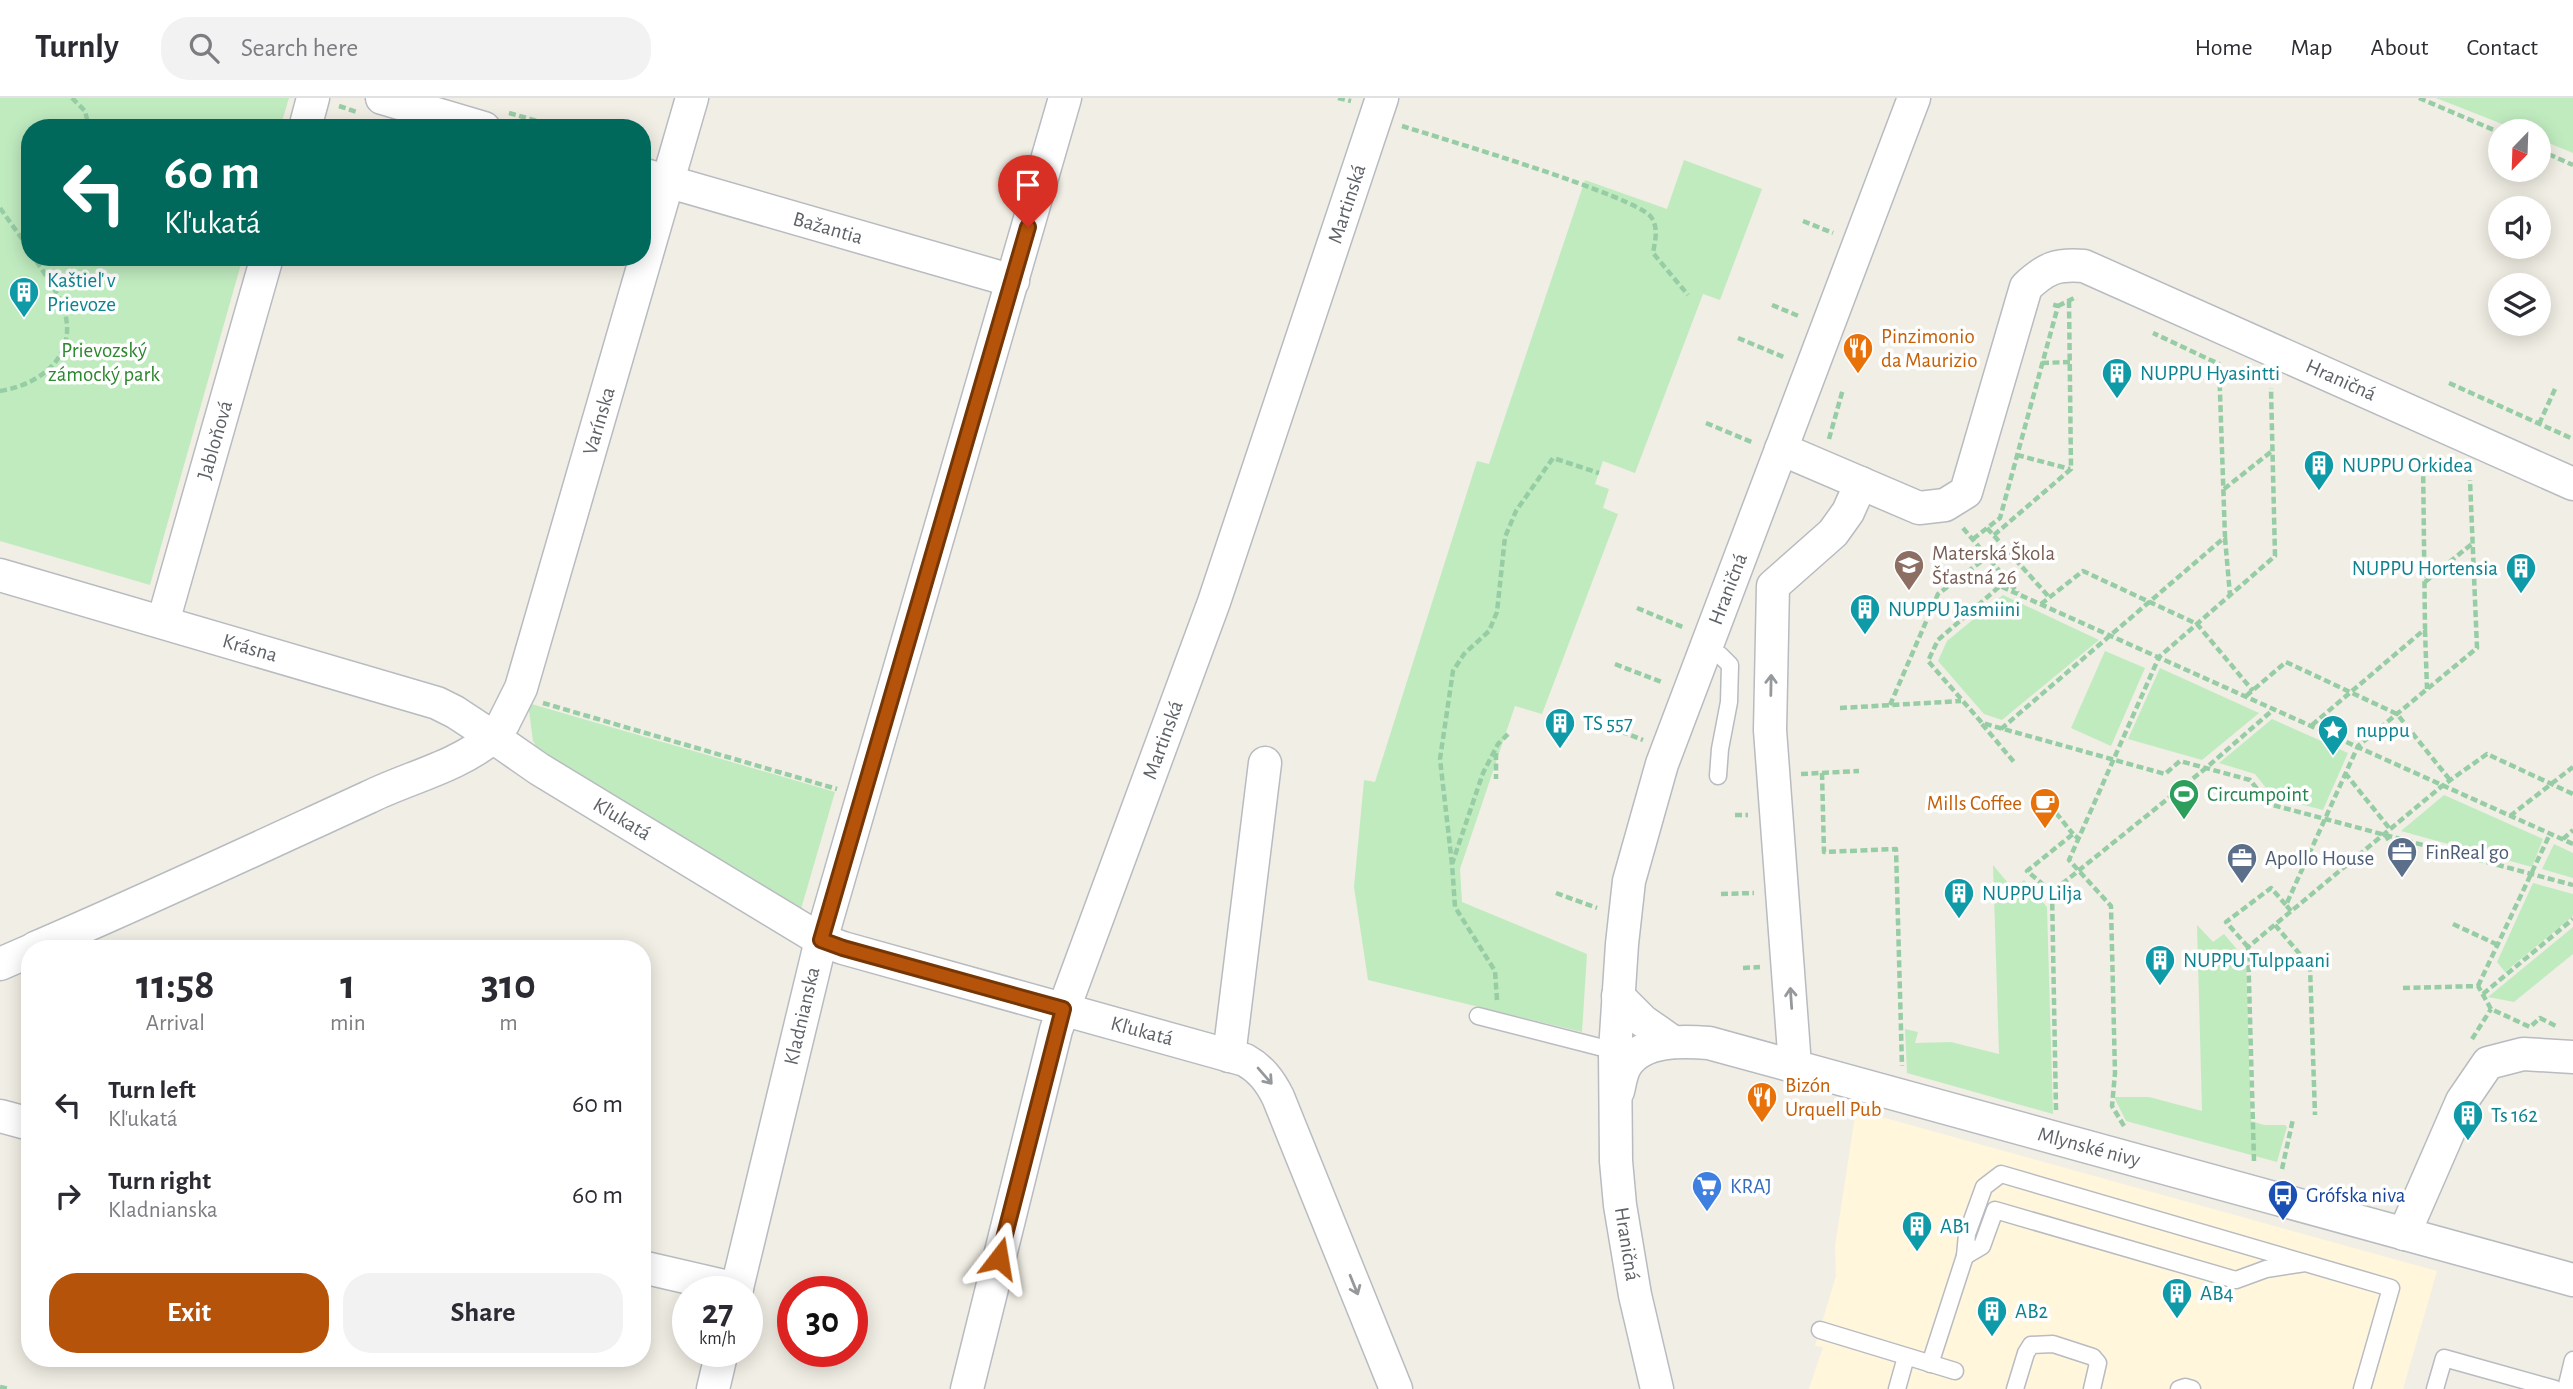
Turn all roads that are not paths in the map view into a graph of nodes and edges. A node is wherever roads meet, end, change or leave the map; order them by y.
1 (313, 98) edge
2 (382, 98) edge
3 (692, 98) edge
4 (1065, 98) edge
5 (1914, 98) edge
6 (1379, 108) edge
7 (307, 119) edge
8 (453, 119) edge
9 (655, 178) edge
10 (264, 266) edge
11 (632, 266) edge
12 (1013, 281) junction
13 (1770, 447) junction
14 (1861, 483) junction
15 (2573, 484) edge
16 (0, 575) edge
17 (163, 622) junction
18 (1697, 639) junction
19 (492, 737) junction
20 (1265, 763) dead end
21 (1718, 776) dead end
22 (54, 940) edge
23 (821, 940) junction
24 (21, 955) edge
25 (0, 964) edge
26 (1618, 996) junction
27 (1063, 1009) junction
28 (1478, 1016) dead end
29 (1673, 1042) junction
30 (2568, 1043) edge
31 (1615, 1051) junction
32 (1229, 1056) junction
33 (1795, 1066) junction
34 (1617, 1096) junction
35 (0, 1116) edge
36 (21, 1122) edge
37 (2404, 1234) junction
38 (1965, 1256) junction
39 (2305, 1263) junction
40 (651, 1269) edge
41 (679, 1276) edge
42 (740, 1276) edge
43 (2573, 1280) edge
44 (1820, 1331) dead end
45 (1906, 1357) junction
46 (2573, 1360) edge
47 (1930, 1364) junction
48 (718, 1367) edge
49 (1955, 1371) dead end
50 (2012, 1388) edge
51 (713, 1389) edge
52 (967, 1389) edge
53 (1396, 1389) edge
54 (1657, 1389) edge
55 (1897, 1389) edge
56 (2092, 1389) edge
57 (2179, 1389) edge
58 (2192, 1389) edge
59 (2362, 1389) edge
60 (2435, 1389) edge
61 (2555, 1389) edge
62 (2566, 1389) edge

1 - 7 street
2 - 8 street
3 - 9 street, Varínska
4 - 12 street, Kladnianska
5 - 13 street, Hraničná
6 - 27 street, Martinská
9 - 12 street, Bažantia
10 - 17 street, Jabloňová
11 - 19 street, Varínska
12 - 23 street, Kladnianska
13 - 14 street
13 - 18 street, Hraničná
14 - 15 street, Hraničná
33 -> 14 street
16 - 17 street, Krásna
17 - 19 street, Krásna
18 - 21 lane
18 - 26 street, Hraničná
19 - 22 street
19 - 23 street, Kľukatá
20 - 32 street
23 - 27 street, Kľukatá
23 - 42 street, Kladnianska
24 - 25 street
26 - 29 street
26 - 31 street, Hraničná
27 - 32 street, Kľukatá
27 - 52 street, Martinská
28 - 31 lane
29 - 33 street, Mlynské nivy
29 - 34 street, Hraničná
30 - 37 street
31 - 34 street, Hraničná
32 -> 53 street, Kľukatá
33 - 37 street, Mlynské nivy
34 - 54 street, Hraničná
35 - 36 street
37 - 43 street, Mlynské nivy
38 - 39 lane
38 - 39 lane
38 - 47 lane
39 - 59 lane
40 - 41 street
44 - 45 lane
45 - 47 lane
45 - 55 lane
46 - 62 lane
47 - 49 lane
48 - 51 street
50 - 56 lane
57 - 58 lane
60 - 61 lane

